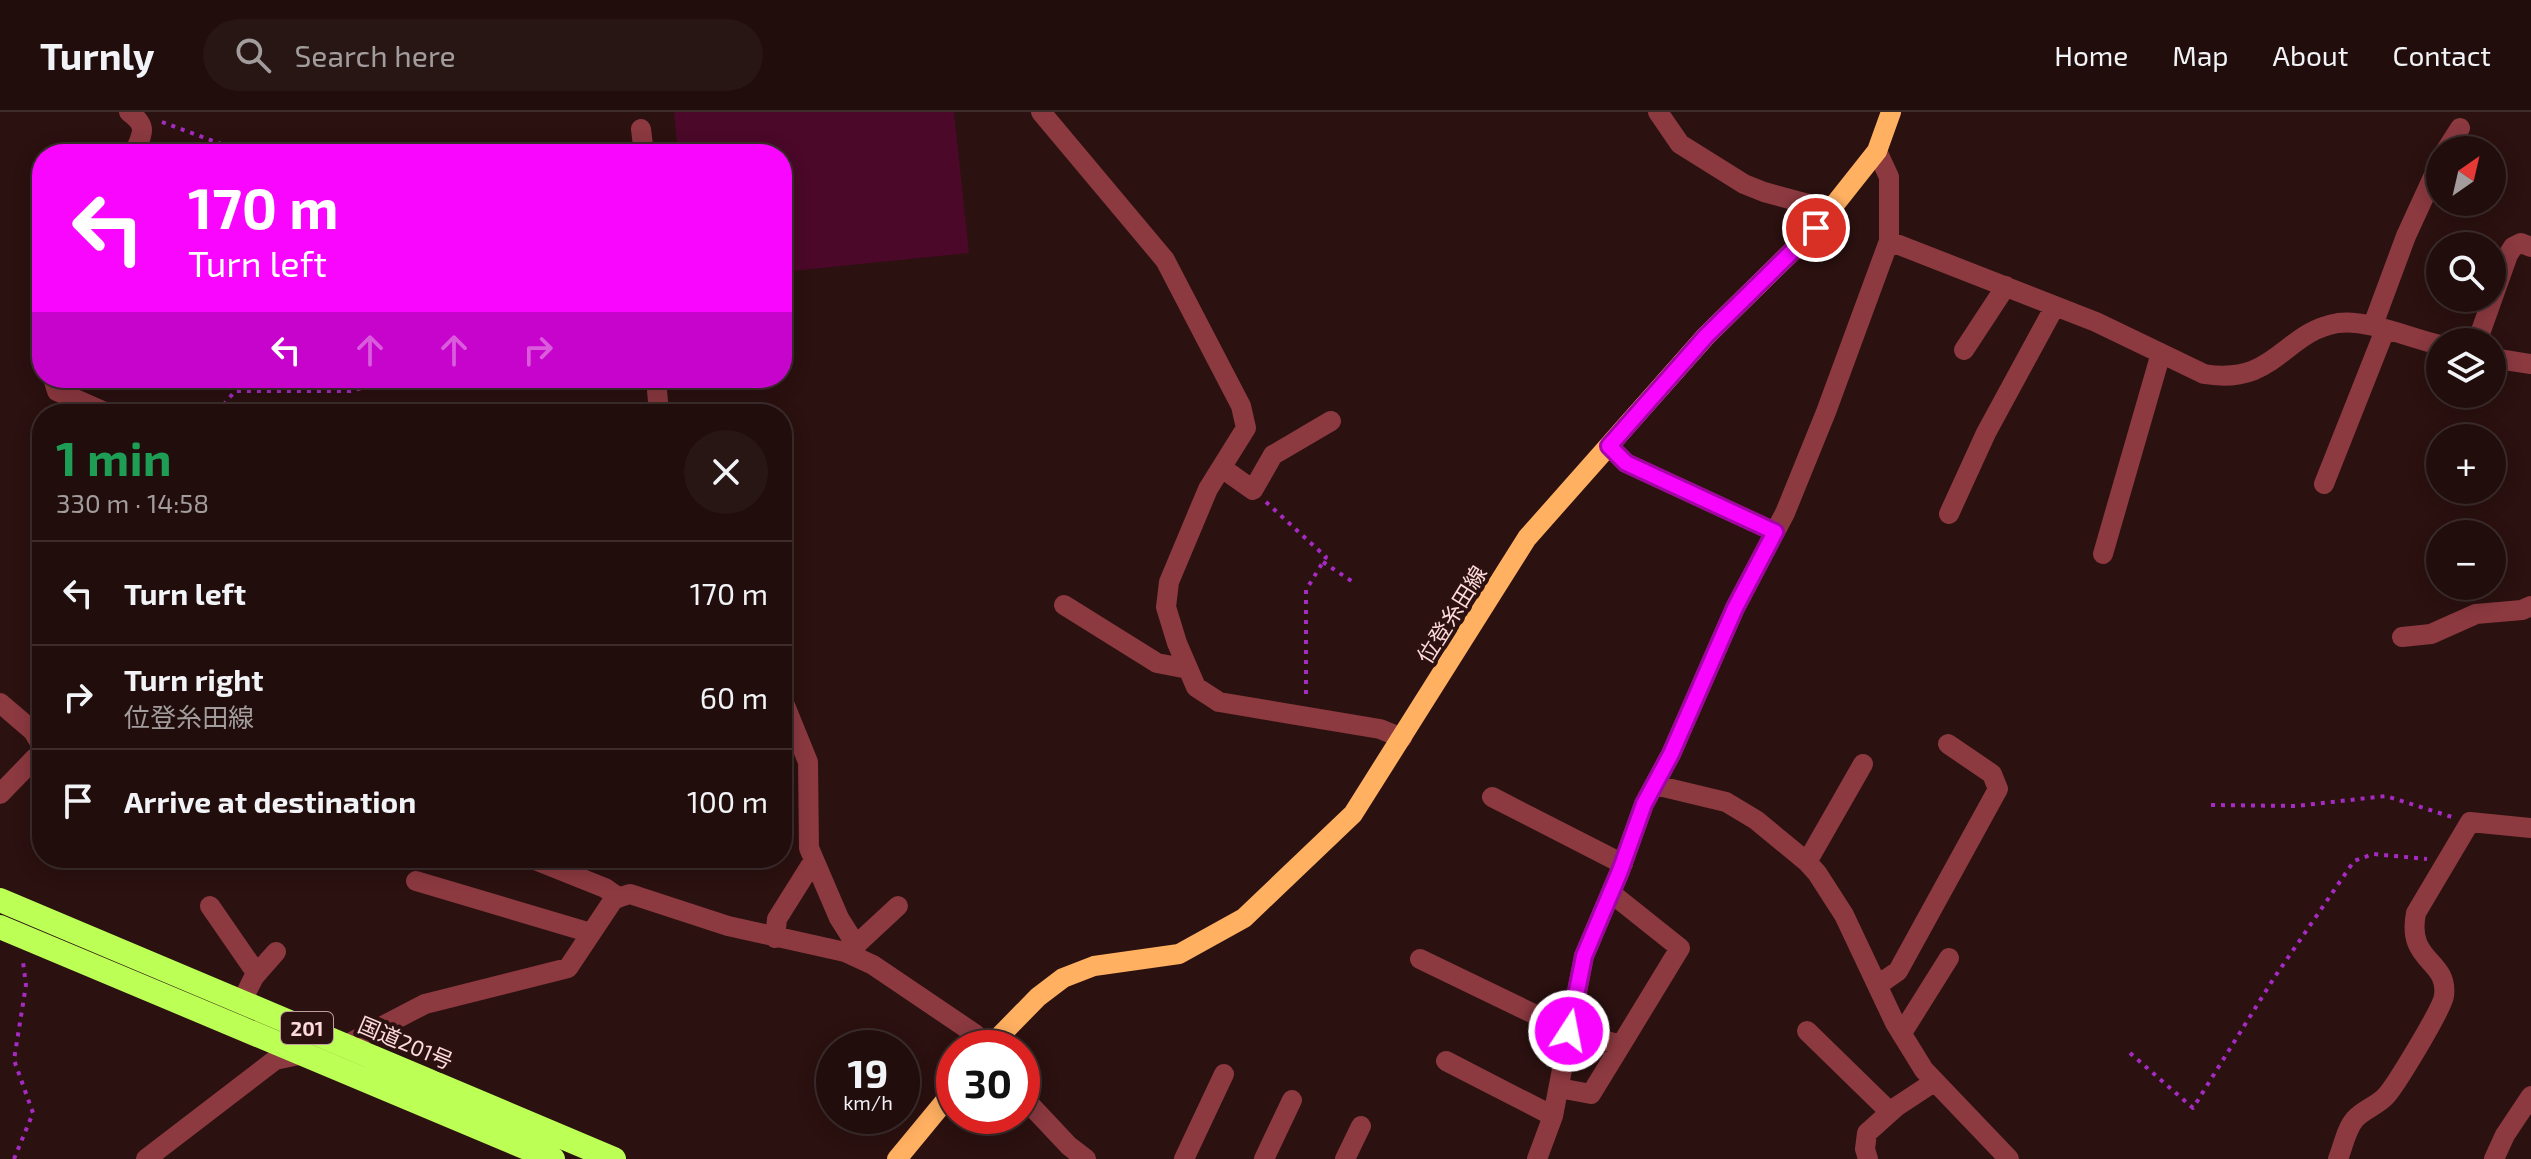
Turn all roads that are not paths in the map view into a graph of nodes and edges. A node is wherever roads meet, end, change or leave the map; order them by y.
1 (1658, 112) edge
2 (1891, 112) edge
3 (1047, 114) edge
4 (134, 116) edge
5 (2460, 128) dead end
6 (641, 129) dead end
7 (2455, 136) edge
8 (138, 144) edge
9 (643, 144) edge
10 (1877, 151) junction
11 (2426, 192) edge
12 (1825, 216) junction
13 (1889, 241) junction
14 (2531, 247) edge
15 (2006, 286) junction
16 (2055, 306) junction
17 (2379, 327) junction
18 (2482, 328) edge
19 (2426, 341) edge
20 (1964, 350) dead end
21 (2161, 353) junction
22 (2506, 360) edge
23 (2531, 364) edge
24 (56, 388) edge
25 (86, 404) edge
26 (1331, 421) dead end
27 (1609, 446) junction
28 (1222, 468) junction
29 (2324, 484) dead end
30 (1949, 514) dead end
31 (1775, 532) junction
32 (2103, 554) dead end
33 (1064, 605) dead end
34 (2531, 606) edge
35 (2402, 637) dead end
36 (1188, 669) junction
37 (0, 703) edge
38 (792, 723) edge
39 (32, 734) edge
40 (1402, 738) junction
41 (1948, 744) dead end
42 (32, 761) edge
43 (1863, 764) dead end
44 (1655, 785) junction
45 (0, 794) edge
46 (1492, 797) dead end
47 (2531, 828) edge
48 (814, 860) junction
49 (1807, 862) junction
50 (1623, 864) junction
51 (555, 868) edge
52 (416, 881) dead end
53 (1611, 893) junction
54 (619, 898) junction
55 (0, 900) edge
56 (210, 906) dead end
57 (898, 906) dead end
58 (0, 927) edge
59 (591, 933) junction
60 (775, 938) junction
61 (855, 951) junction
62 (276, 952) dead end
63 (1949, 958) dead end
64 (1420, 959) dead end
65 (257, 974) junction
66 (1878, 985) junction
67 (242, 1001) junction
68 (969, 1030) edge
69 (1006, 1030) edge
70 (1569, 1031) junction
71 (1807, 1031) dead end
72 (1902, 1033) junction
73 (346, 1045) junction
74 (1621, 1045) junction
75 (304, 1053) junction
76 (1446, 1061) dead end
77 (1224, 1074) dead end
78 (1934, 1082) junction
79 (1559, 1088) junction
80 (2531, 1096) edge
81 (1292, 1100) dead end
82 (936, 1112) edge
83 (1890, 1112) junction
84 (1040, 1115) edge
85 (1553, 1116) junction
86 (1361, 1126) dead end
87 (146, 1159) edge
88 (553, 1159) edge
89 (614, 1159) edge
90 (897, 1159) edge
91 (1086, 1159) edge
92 (1184, 1159) edge
93 (1264, 1159) edge
94 (1345, 1159) edge
95 (1537, 1159) edge
96 (1868, 1159) edge
97 (2009, 1159) edge
98 (2338, 1159) edge
99 (2494, 1159) edge

1 - 12 street
2 - 10 main road, 位登糸田線
3 - 28 street
4 - 8 street
5 - 7 street
6 - 9 street
10 - 12 main road, 位登糸田線
10 - 13 street
11 - 17 street
12 - 27 main road, 位登糸田線
13 - 15 street
13 - 31 street
14 - 18 street
15 - 16 street
15 - 20 street
16 - 21 street
16 - 30 street
17 - 19 street
17 - 21 street
17 - 29 street
21 - 32 street
22 - 23 street
24 - 25 street
26 - 28 street
27 - 31 street
27 - 40 main road, 位登糸田線
28 - 36 street
31 - 44 street
33 - 36 street
34 - 35 street
36 - 40 street
37 - 39 street
38 - 48 street
40 - 69 main road, 位登糸田線
41 - 66 street
42 - 45 street
43 - 49 street
44 - 49 street
44 - 50 street
46 - 50 street
47 - 98 street
48 - 60 street
48 - 61 street
49 - 66 street
50 - 53 street
51 - 54 street
52 - 59 street
53 - 70 street
53 - 74 street
54 - 59 street
54 - 60 street
55 - 67 highway, 国道201号 / 201
56 - 65 street
57 - 61 street
58 - 75 highway, 201
59 - 73 street
60 - 61 street
61 - 68 street
62 - 65 street
63 - 72 street
64 - 70 street
65 - 67 street
66 - 72 street
67 - 73 highway, 国道201号 / 201
70 - 74 street
70 - 79 street
71 - 83 street
72 - 78 street
73 - 75 street
73 - 89 highway, 国道201号 / 201
74 - 79 street
75 - 87 street
75 - 88 highway, 201
76 - 85 street
77 - 92 street
78 - 83 street
78 - 97 street
79 - 85 street
80 - 99 street
81 - 93 street
82 - 90 main road
83 - 96 street
84 - 91 street
85 - 95 street
86 - 94 street

